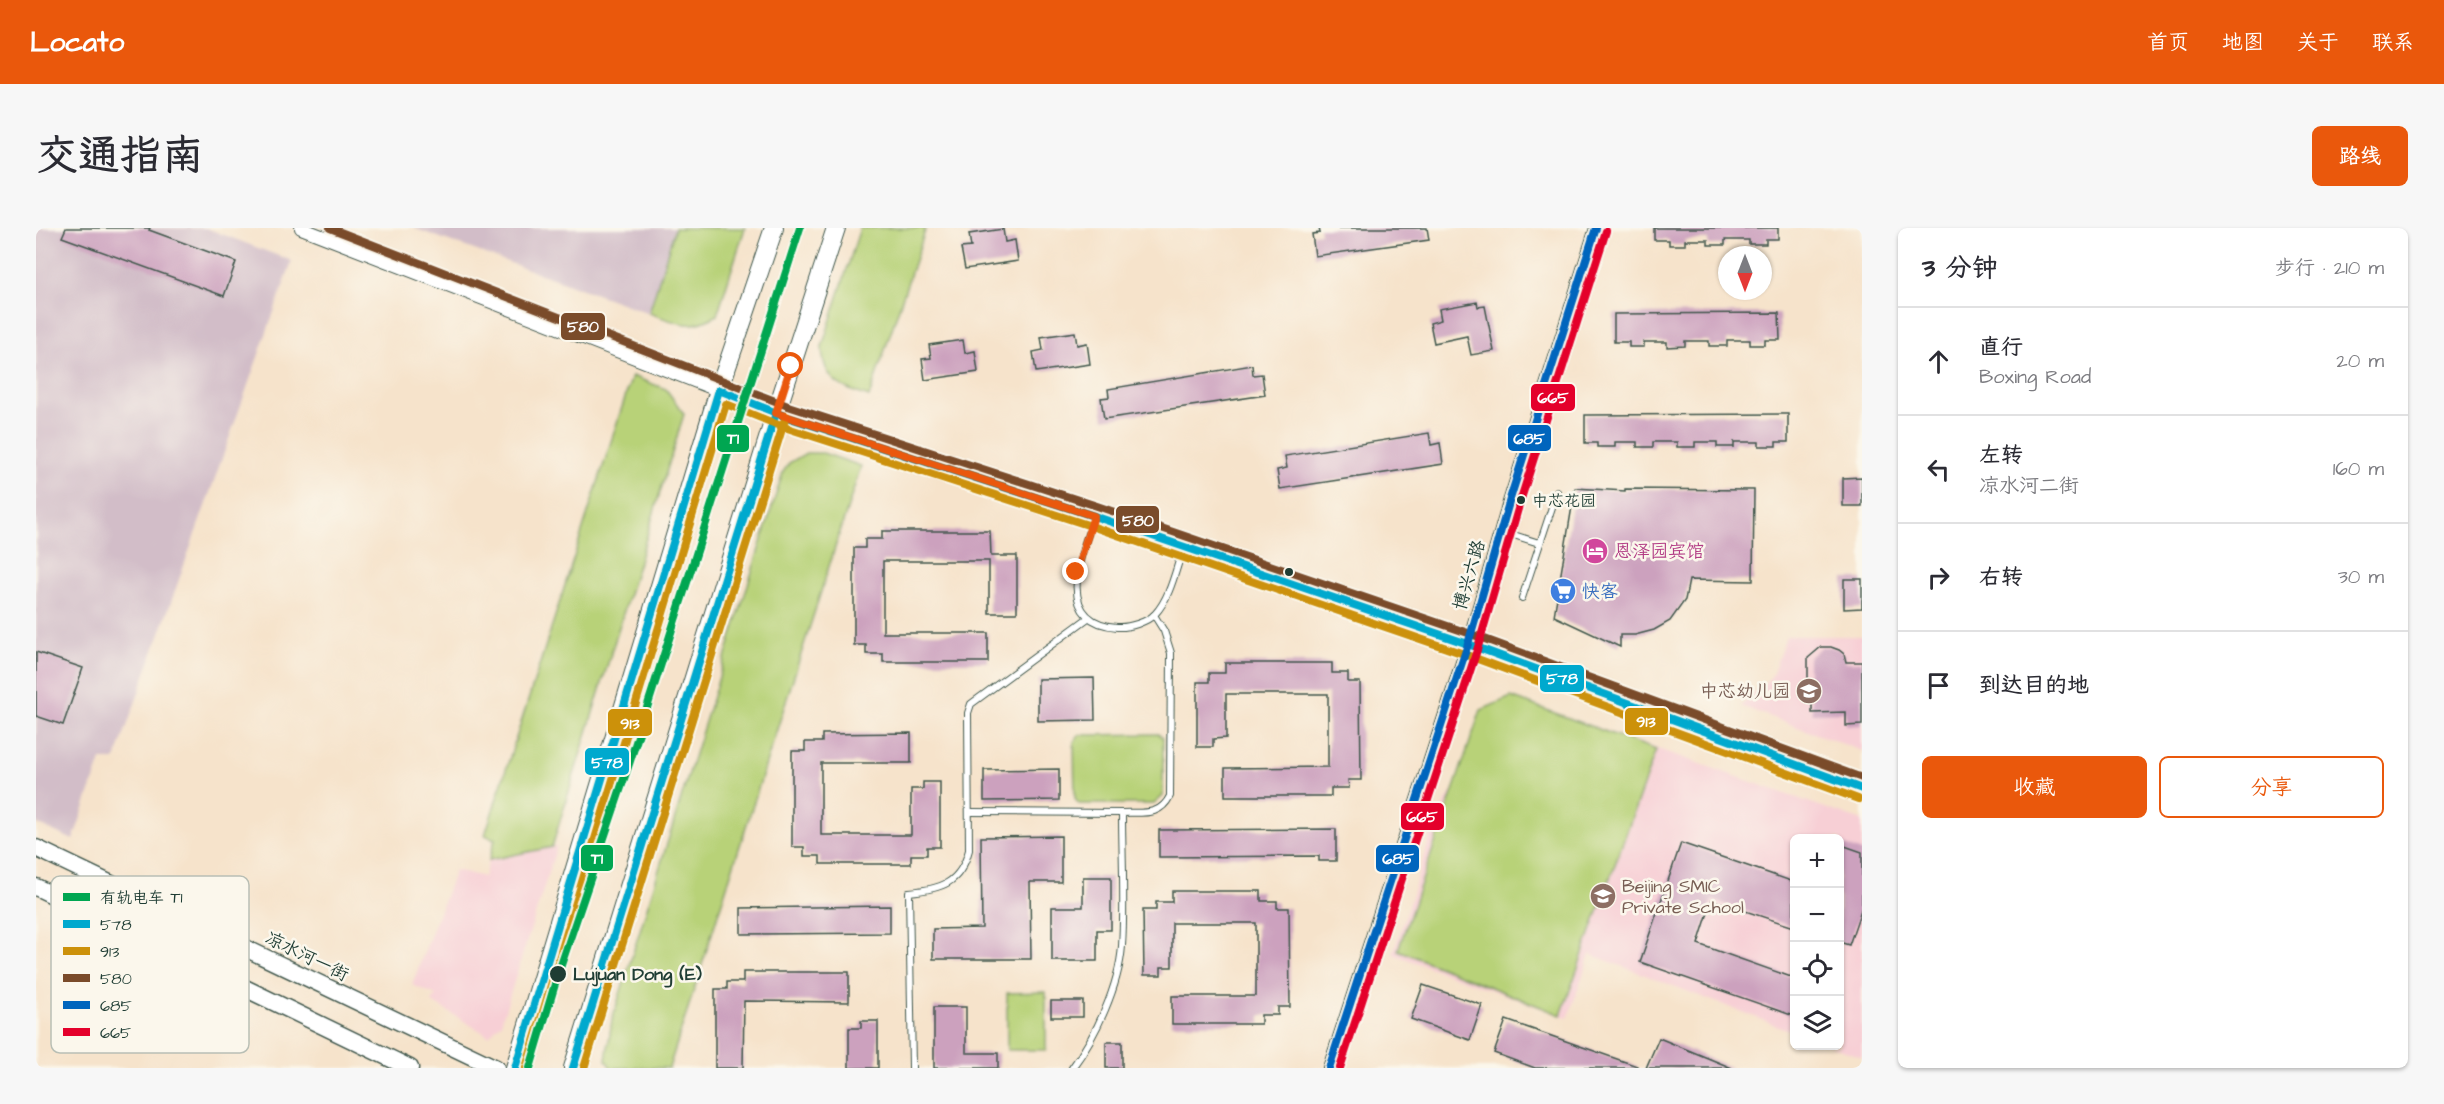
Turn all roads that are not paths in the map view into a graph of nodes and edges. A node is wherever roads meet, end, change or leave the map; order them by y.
1 (301, 228) edge
2 (774, 228) edge
3 (836, 228) edge
4 (1596, 228) edge
5 (718, 390) junction
6 (776, 413) junction
7 (1557, 492) dead end
8 (1094, 516) junction
9 (1500, 531) junction
10 (1539, 543) junction
11 (1184, 546) junction
12 (1522, 598) dead end
13 (1154, 615) junction
14 (1088, 618) junction
15 (1468, 644) junction
16 (1862, 789) edge
17 (969, 812) junction
18 (1122, 813) junction
19 (36, 848) edge
20 (95, 876) edge
21 (36, 887) edge
22 (51, 894) edge
23 (249, 950) edge
24 (249, 990) edge
25 (410, 1068) edge
26 (496, 1068) edge
27 (515, 1068) edge
28 (573, 1068) edge
29 (912, 1068) edge
30 (1072, 1068) edge
31 (1329, 1068) edge

1 - 5 street
2 - 5 main road
3 - 6 main road
4 - 9 street, 博兴六路
5 - 6 street
5 - 27 main road
6 - 8 street
6 - 28 main road
7 - 10 lane
8 - 11 street
8 - 14 lane
9 - 10 lane
9 - 15 street, 博兴六路
10 - 12 lane
11 - 13 lane
11 - 15 street
13 - 14 lane
13 - 18 lane
14 - 17 lane
15 - 16 street
15 - 31 street, 博兴六路
17 - 18 lane
17 - 29 lane
18 - 30 lane
19 - 20 main road, 凉水河一街
21 - 22 main road
23 - 26 main road, 凉水河一街
24 - 25 main road

